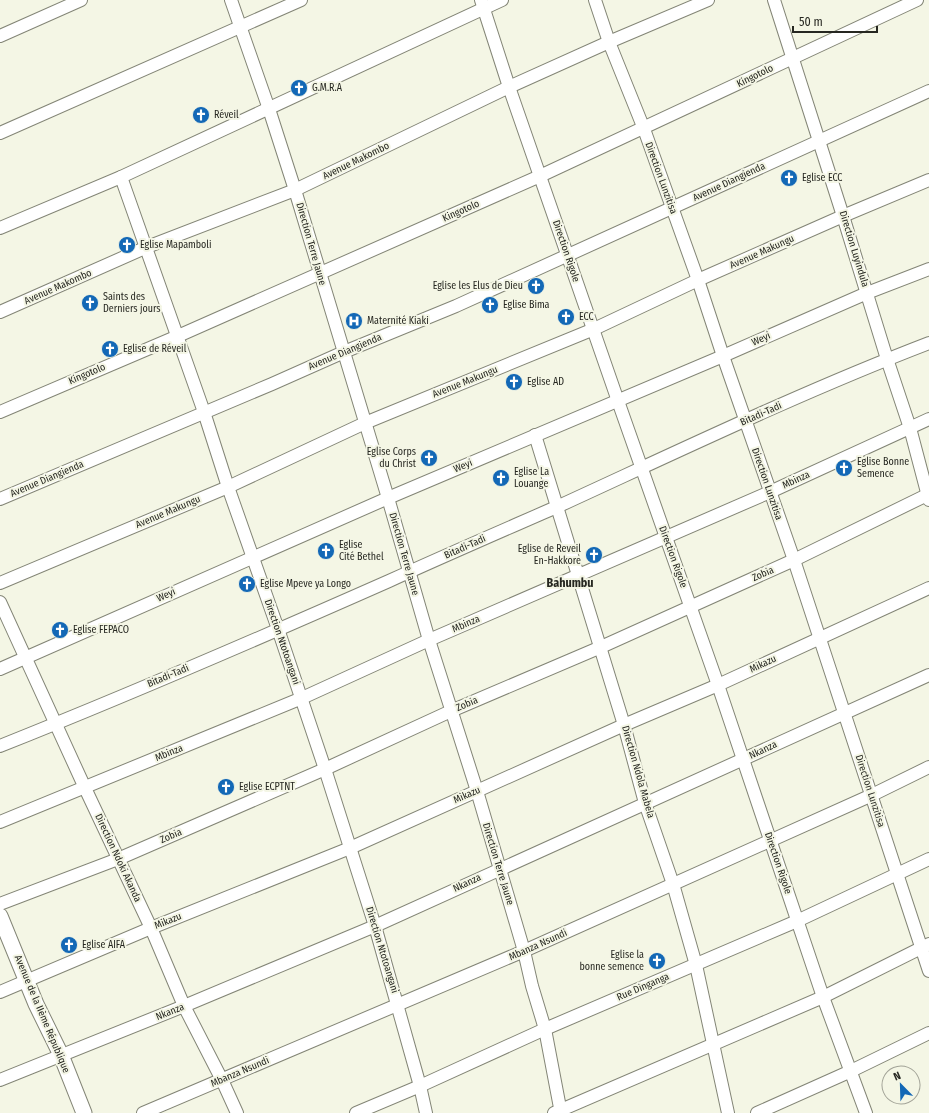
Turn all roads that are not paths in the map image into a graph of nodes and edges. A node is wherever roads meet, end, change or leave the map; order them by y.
1 (81, 0) edge
2 (231, 0) edge
3 (302, 0) edge
4 (502, 0) edge
5 (595, 0) edge
6 (708, 0) edge
7 (774, 0) edge
8 (917, 0) edge
9 (483, 4) edge
10 (241, 27) junction
11 (0, 36) edge
12 (609, 42) junction
13 (793, 57) junction
14 (509, 87) junction
15 (929, 91) edge
16 (269, 109) junction
17 (644, 129) junction
18 (0, 133) edge
19 (819, 142) junction
20 (540, 176) junction
21 (121, 177) junction
22 (929, 180) edge
23 (296, 190) junction
24 (672, 208) junction
25 (843, 216) junction
26 (0, 228) edge
27 (147, 248) junction
28 (567, 255) junction
29 (929, 269) edge
30 (320, 273) junction
31 (698, 280) junction
32 (868, 293) junction
33 (0, 312) edge
34 (594, 329) junction
35 (178, 336) junction
36 (929, 343) edge
37 (344, 352) junction
38 (723, 356) junction
39 (887, 359) junction
40 (618, 401) junction
41 (0, 412) edge
42 (204, 412) junction
43 (929, 419) edge
44 (746, 420) junction
45 (365, 423) junction
46 (910, 428) junction
47 (535, 435) junction
48 (642, 468) junction
49 (228, 487) junction
50 (770, 492) junction
51 (929, 496) edge
52 (388, 498) junction
53 (0, 500) edge
54 (558, 506) junction
55 (666, 538) junction
56 (252, 557) junction
57 (794, 560) junction
58 (409, 571) junction
59 (579, 576) junction
60 (0, 583) edge
61 (929, 588) edge
62 (0, 602) edge
63 (691, 606) junction
64 (278, 629) junction
65 (819, 638) junction
66 (429, 640) junction
67 (601, 647) junction
68 (26, 658) junction
69 (0, 669) edge
70 (929, 675) edge
71 (718, 685) junction
72 (302, 698) junction
73 (451, 711) junction
74 (844, 714) junction
75 (56, 724) junction
76 (624, 725) junction
77 (0, 746) edge
78 (742, 760) junction
79 (929, 767) edge
80 (325, 769) junction
81 (85, 788) junction
82 (477, 791) junction
83 (872, 795) junction
84 (645, 803) junction
85 (0, 822) edge
86 (771, 840) junction
87 (350, 848) junction
88 (118, 859) junction
89 (929, 859) edge
90 (499, 868) junction
91 (897, 874) junction
92 (673, 884) junction
93 (0, 904) edge
94 (0, 916) edge
95 (797, 920) junction
96 (375, 926) junction
97 (151, 928) junction
98 (925, 946) edge
99 (524, 951) junction
100 (696, 965) junction
101 (929, 971) edge
102 (27, 981) junction
103 (0, 992) edge
104 (823, 996) junction
105 (184, 1006) junction
106 (398, 1006) junction
107 (545, 1029) junction
108 (929, 1033) edge
109 (713, 1044) junction
110 (61, 1055) junction
111 (851, 1071) junction
112 (0, 1080) edge
113 (222, 1080) junction
114 (420, 1086) junction
115 (559, 1112) edge
116 (84, 1113) edge
117 (144, 1113) edge
118 (237, 1113) edge
119 (356, 1113) edge
120 (426, 1113) edge
121 (728, 1113) edge
122 (757, 1113) edge
123 (866, 1113) edge

1 - 11 street
2 - 10 street, Direction Terre Jaune
3 - 10 street
4 - 9 street
5 - 12 street, Direction Lunzitisa
6 - 12 street, Avenue Makombo
7 - 13 street, Direction Luyindula
8 - 13 street, Kingotolo
9 - 14 street, Direction Rigole
9 - 16 street
10 - 16 street, Direction Terre Jaune
10 - 18 street
12 - 14 street, Avenue Makombo
12 - 17 street, Direction Lunzitisa
13 - 17 street, Kingotolo
13 - 19 street, Direction Luyindula
14 - 20 street, Direction Rigole
14 - 23 street, Avenue Makombo
15 - 19 street, Avenue Diangienda
16 - 21 street
16 - 23 street, Direction Terre Jaune
17 - 20 street, Kingotolo
17 - 24 street, Direction Lunzitisa
19 - 24 street, Avenue Diangienda
19 - 25 street, Direction Luyindula
20 - 28 street, Direction Rigole
20 - 30 street, Kingotolo
21 - 26 street
21 - 27 street, Direction Ntotoangani
22 - 25 street, Avenue Makungu
23 - 27 street, Avenue Makombo
23 - 30 street, Direction Terre Jaune
24 - 28 street, Avenue Diangienda
24 - 31 street, Direction Lunzitisa
25 - 31 street, Avenue Makungu
25 - 32 street, Direction Luyindula
27 - 33 street, Avenue Makombo
27 - 35 street, Direction Ntotoangani
28 - 34 street, Direction Rigole
28 - 37 street, Avenue Diangienda
29 - 32 street, Weyi
30 - 35 street, Kingotolo
30 - 37 street, Direction Terre Jaune
31 - 34 street, Avenue Makungu
31 - 38 street, Direction Lunzitisa
32 - 38 street, Weyi
32 - 39 street, Direction Luyindula
34 - 40 street, Direction Rigole
34 - 45 street, Avenue Makungu
35 - 41 street, Kingotolo
35 - 42 street, Direction Ntotoangani
36 - 39 street, Bitadi-Tadi
37 - 42 street, Avenue Diangienda
37 - 45 street, Direction Terre Jaune
38 - 40 street, Weyi
38 - 44 street, Direction Lunzitisa
39 - 44 street, Bitadi-Tadi
39 - 46 street, Direction Luyindula
40 - 47 street, Weyi
40 - 48 street, Direction Rigole
42 - 49 street, Direction Ntotoangani
42 - 53 street, Avenue Diangienda
43 - 46 street, Mbinza
44 - 48 street, Bitadi-Tadi
44 - 50 street, Direction Lunzitisa
45 - 49 street, Avenue Makungu
45 - 52 street, Direction Terre Jaune
46 - 50 street, Mbinza
46 - 51 street, Direction Luyindula
47 - 52 street, Weyi
47 - 54 street, Direction Ndola Mabela
48 - 54 street, Bitadi-Tadi
48 - 55 street, Direction Rigole
49 - 56 street, Direction Ntotoangani
49 - 60 street, Avenue Makungu
50 - 55 street, Mbinza
50 - 57 street, Direction Lunzitisa
51 - 57 street, Zobia
52 - 56 street, Weyi
52 - 58 street, Direction Terre Jaune
54 - 58 street, Bitadi-Tadi
54 - 59 street, Direction Ndola Mabela
55 - 59 street, Mbinza
55 - 63 street, Direction Rigole
56 - 64 street, Direction Ntotoangani
56 - 68 street, Weyi
57 - 63 street, Zobia
57 - 65 street, Direction Lunzitisa
58 - 64 street, Bitadi-Tadi
58 - 66 street, Direction Terre Jaune
59 - 66 street, Mbinza
59 - 67 street, Direction Ndola Mabela
61 - 65 street, Mikazu
62 - 68 street, Direction Ndoki Akanda
63 - 67 street, Zobia
63 - 71 street, Direction Rigole
64 - 72 street, Direction Ntotoangani
64 - 75 street, Bitadi-Tadi
65 - 71 street, Mikazu
65 - 74 street, Direction Lunzitisa
66 - 72 street, Mbinza
66 - 73 street, Direction Terre Jaune
67 - 73 street, Zobia
67 - 76 street, Direction Ndola Mabela
68 - 69 street, Weyi
68 - 75 street, Direction Ndoki Akanda
70 - 74 street, Nkanza
71 - 76 street, Mikazu
71 - 78 street, Direction Rigole
72 - 80 street, Direction Ntotoangani
72 - 81 street, Mbinza
73 - 80 street, Zobia
73 - 82 street, Direction Terre Jaune
74 - 78 street, Nkanza
74 - 83 street, Direction Lunzitisa
75 - 77 street, Bitadi-Tadi
75 - 81 street, Direction Ndoki Akanda
76 - 82 street, Mikazu
76 - 84 street, Direction Ndola Mabela
78 - 84 street, Nkanza
78 - 86 street, Direction Rigole
79 - 83 street, Mbanza Nsundi
80 - 87 street, Direction Ntotoangani
80 - 88 street, Zobia
81 - 85 street, Mbinza
81 - 88 street, Direction Ndoki Akanda
82 - 87 street, Mikazu
82 - 90 street, Direction Terre Jaune
83 - 86 street, Mbanza Nsundi
83 - 91 street, Direction Lunzitisa
84 - 90 street, Nkanza
84 - 92 street, Direction Ndola Mabela
86 - 92 street, Mbanza Nsundi
86 - 95 street, Direction Rigole
87 - 96 street, Direction Ntotoangani
87 - 97 street, Mikazu
88 - 93 street, Zobia
88 - 97 street, Direction Ndoki Akanda
89 - 91 street, Rue Dinganga
90 - 96 street, Nkanza
90 - 99 street, Direction Terre Jaune
91 - 95 street, Rue Dinganga
91 - 98 street, Direction Lunzitisa
92 - 99 street, Mbanza Nsundi
92 - 100 street, Direction Ndola Mabela
94 - 102 street, Avenue de la IIème République
95 - 100 street, Rue Dinganga
95 - 104 street, Direction Rigole
96 - 105 street, Nkanza
96 - 106 street, Direction Ntotoangani
97 - 102 street, Mikazu
97 - 105 street, Direction Ndoki Akanda
98 - 101 street, Direction Lunzitisa
98 - 104 street
99 - 106 street, Mbanza Nsundi
99 - 107 street, Direction Terre Jaune
100 - 107 street, Rue Dinganga
100 - 109 street, Direction Ndola Mabela
102 - 103 street, Mikazu
102 - 110 street, Avenue de la IIème République
104 - 109 street
104 - 111 street, Direction Rigole
105 - 110 street, Nkanza
105 - 113 street, Direction Ndoki Akanda
106 - 113 street, Mbanza Nsundi
106 - 114 street, Direction Ntotoangani
107 - 114 street, Rue Dinganga
107 - 115 street, Direction Terre Jaune
108 - 111 street
109 - 115 street
109 - 121 street, Direction Ndola Mabela
110 - 112 street, Nkanza
110 - 116 street, Avenue de la IIème République
111 - 122 street
111 - 123 street, Direction Rigole
113 - 117 street, Mbanza Nsundi
113 - 118 street, Direction Ndoki Akanda
114 - 119 street, Rue Dinganga
114 - 120 street, Direction Ntotoangani

